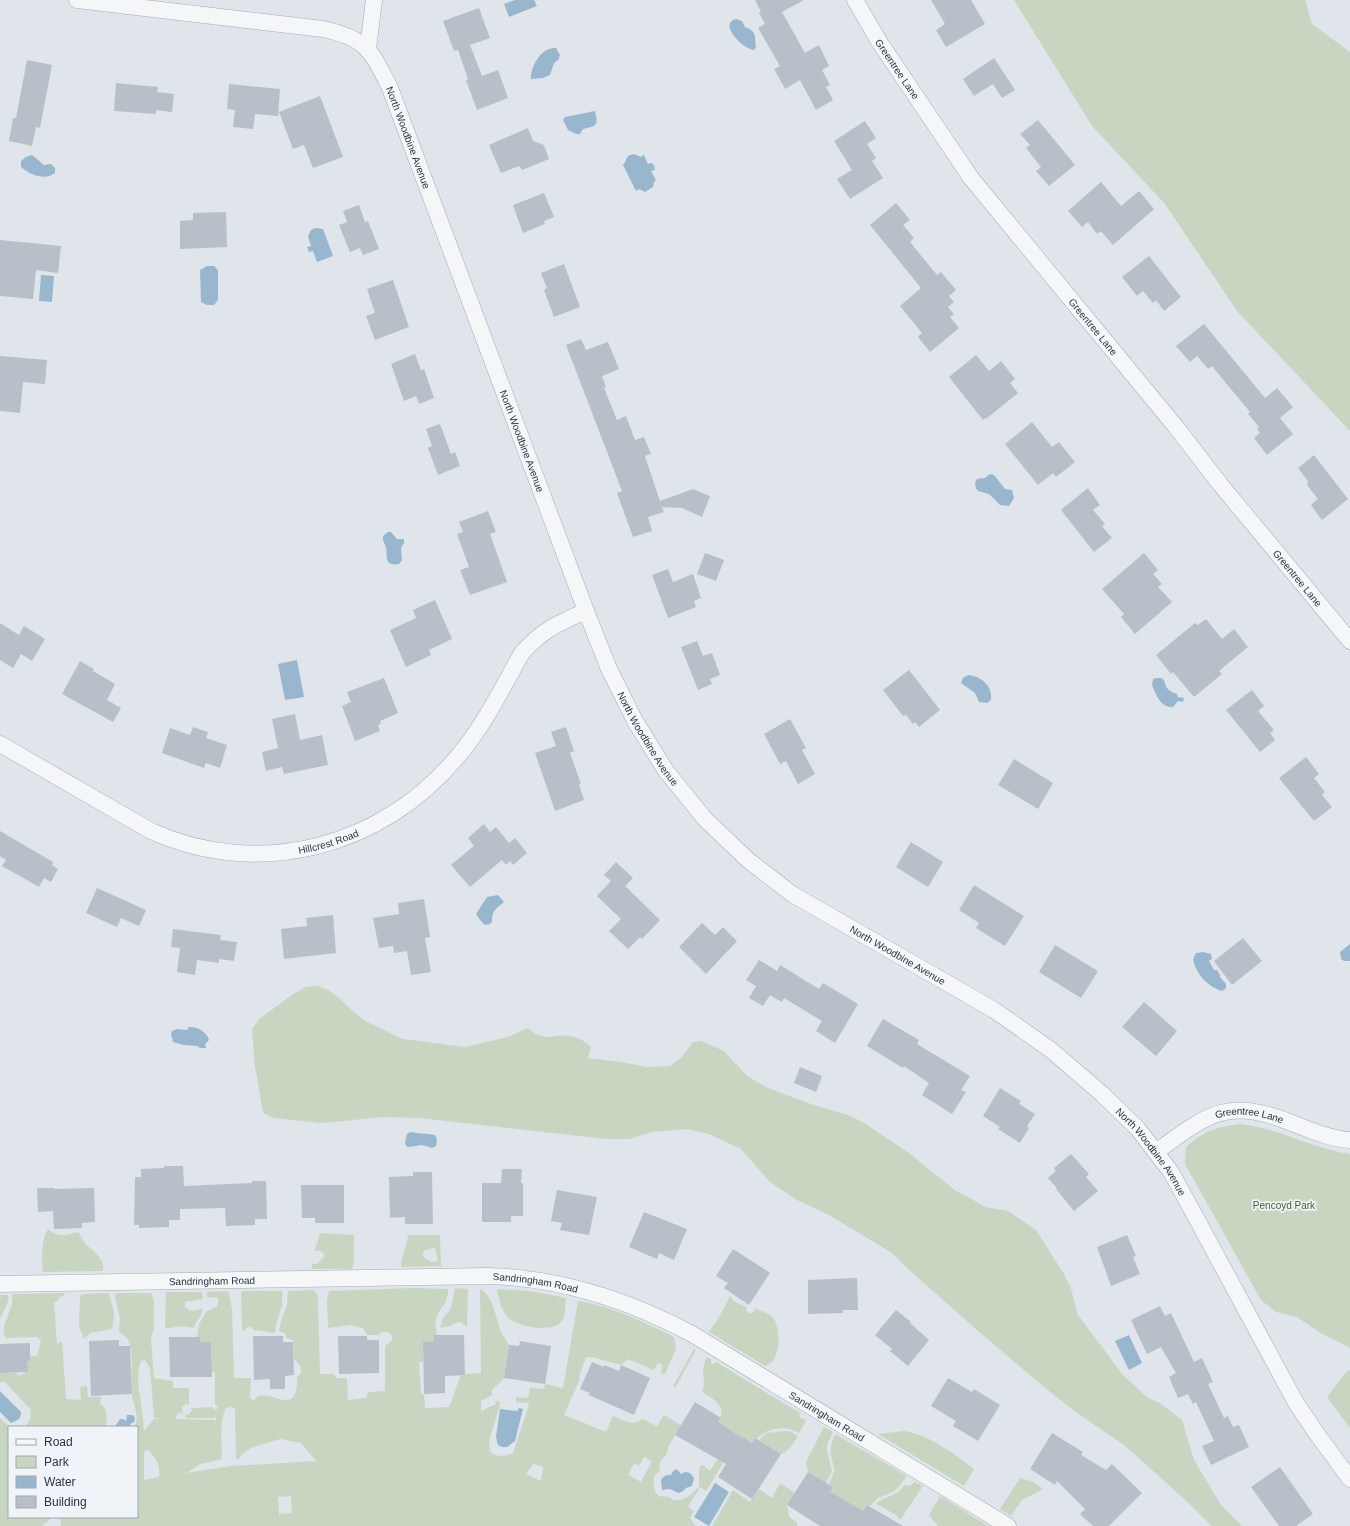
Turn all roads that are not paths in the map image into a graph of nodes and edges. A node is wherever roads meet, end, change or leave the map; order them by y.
1 (77, 0) edge
2 (374, 0) edge
3 (855, 0) edge
4 (368, 49) junction
5 (586, 611) junction
6 (1350, 641) edge
7 (0, 744) edge
8 (1350, 1140) edge
9 (1156, 1152) junction
10 (0, 1284) edge
11 (1350, 1479) edge
12 (1008, 1526) edge

1 - 4 street, North Woodbine Avenue
2 - 4 street
3 - 6 street, Greentree Lane
4 - 5 street, North Woodbine Avenue
5 - 7 street, Hillcrest Road
5 - 9 street, North Woodbine Avenue
8 - 9 street, Greentree Lane
9 - 11 street, North Woodbine Avenue
10 - 12 street, Sandringham Road

